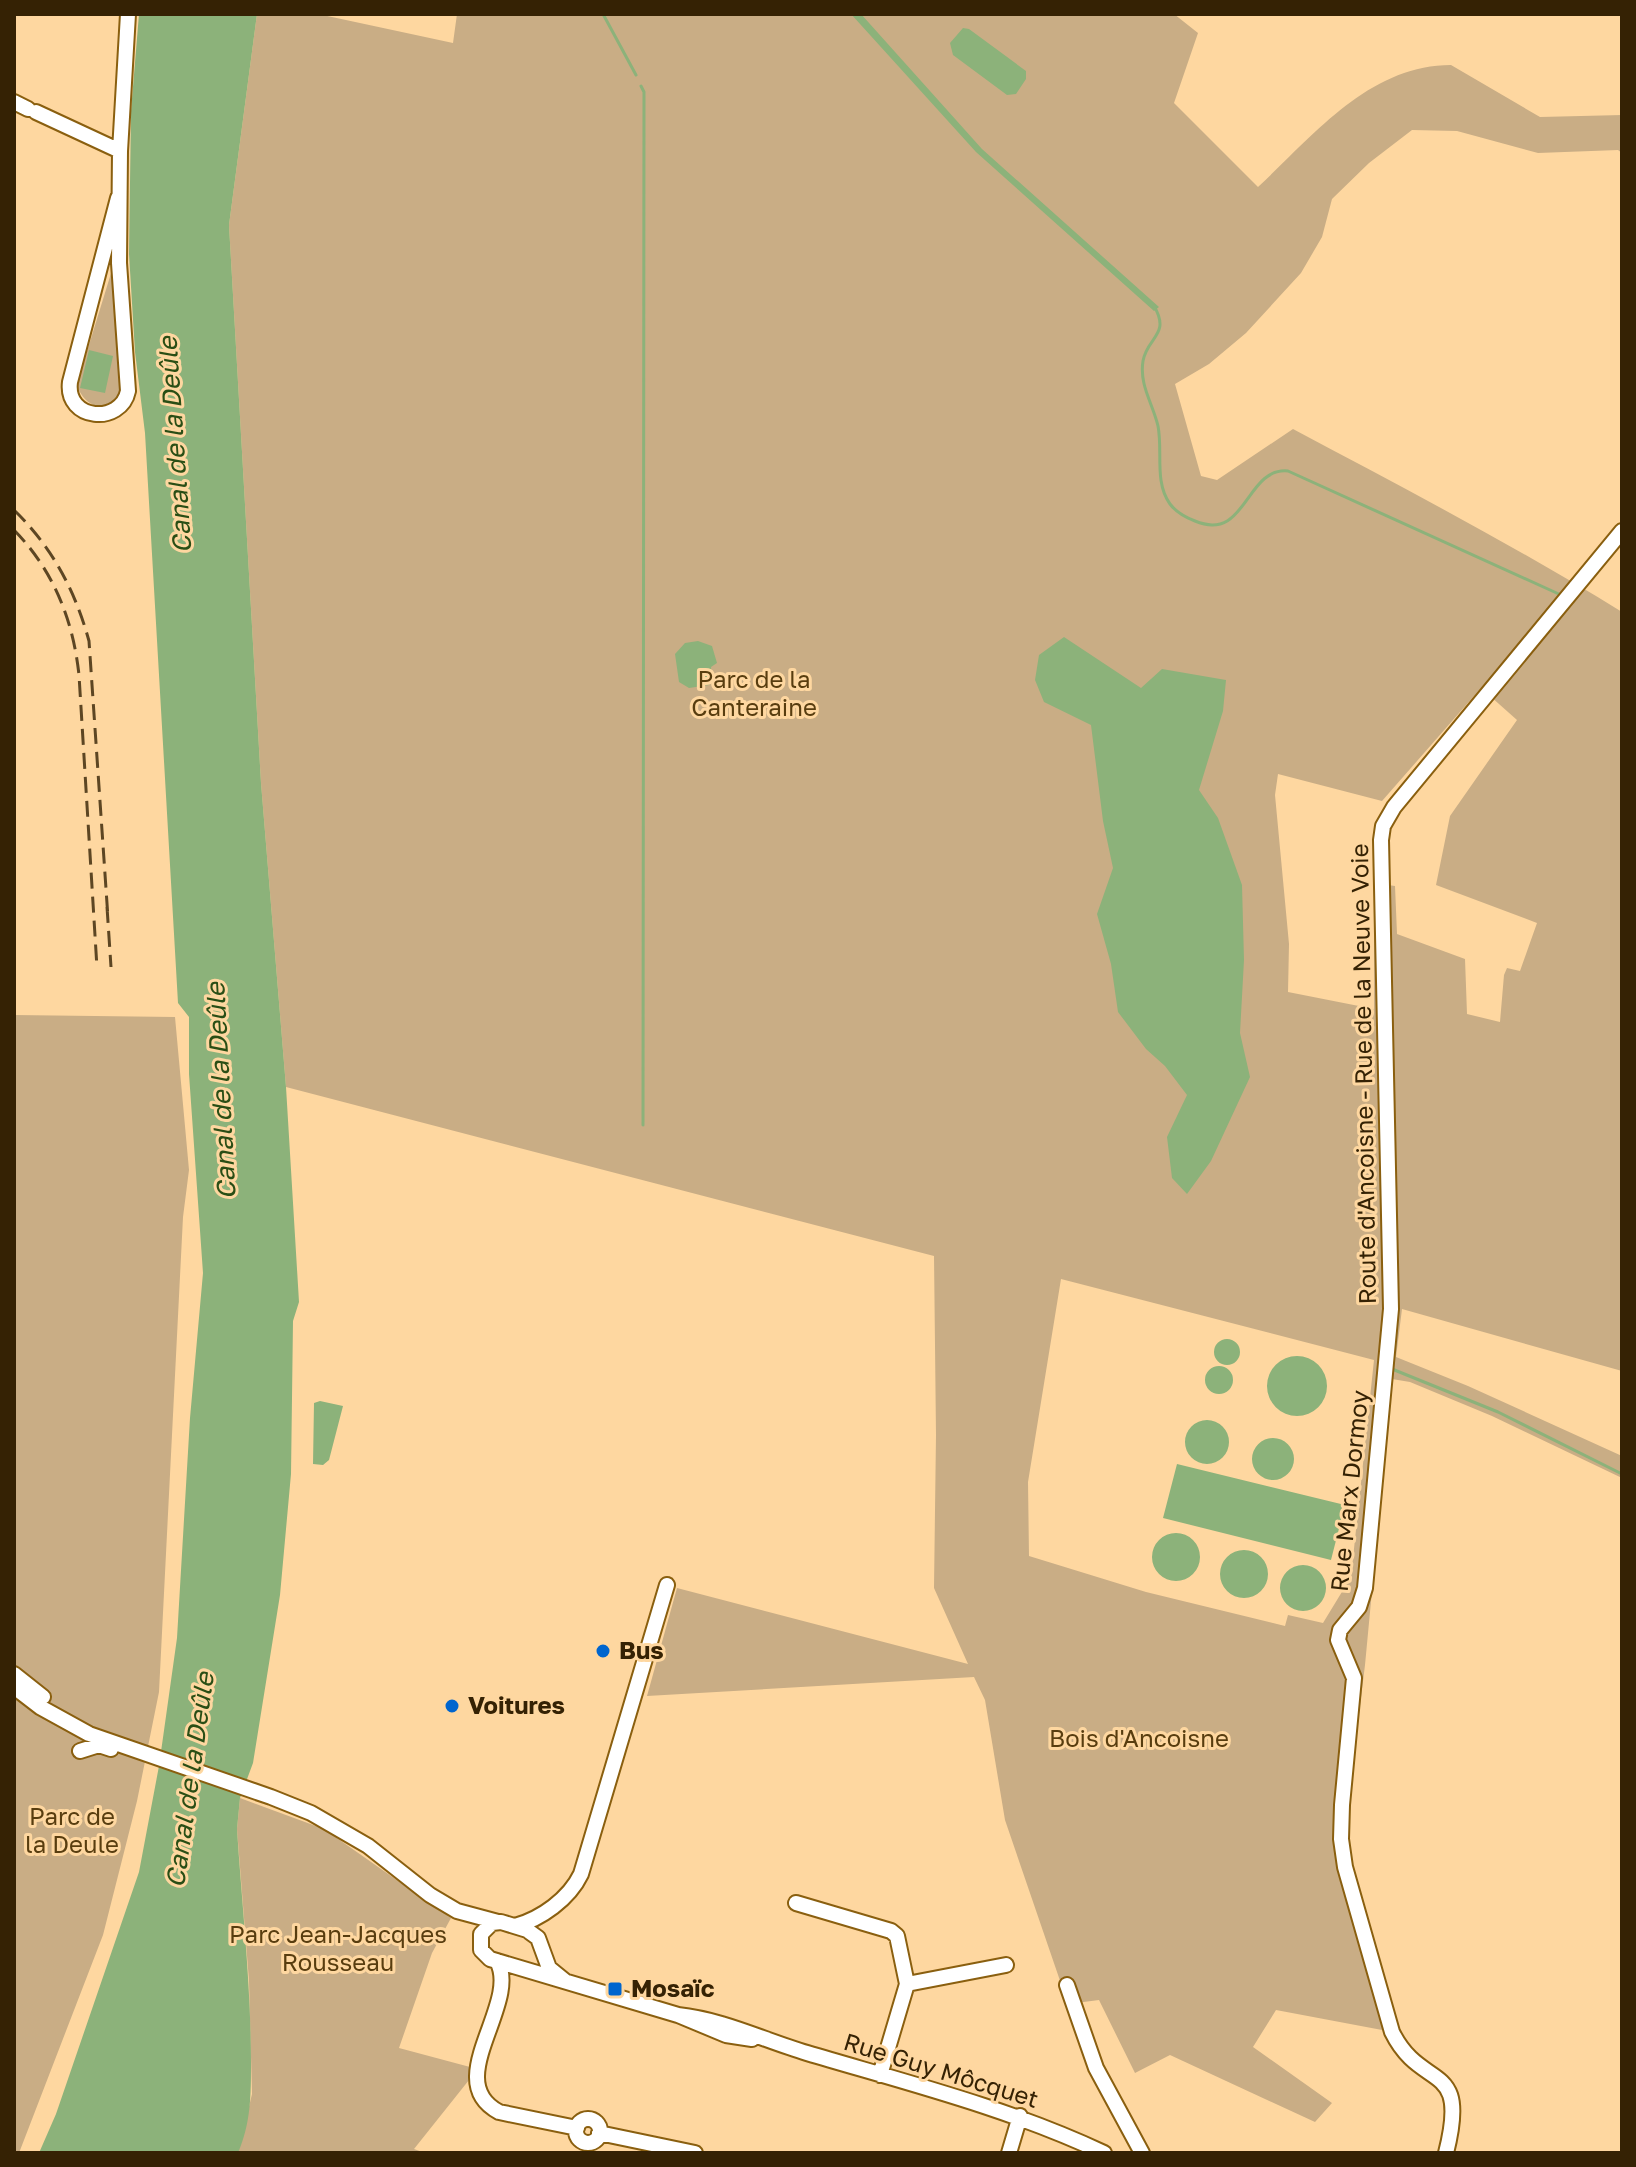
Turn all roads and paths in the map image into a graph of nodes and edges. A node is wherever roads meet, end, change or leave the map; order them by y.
1 (128, 14) edge
2 (26, 107) edge
3 (120, 151) junction
4 (118, 198) junction
5 (1622, 531) edge
6 (1386, 1365) joint
7 (667, 1585) dead end
8 (14, 1674) edge
9 (14, 1687) edge
10 (80, 1751) dead end
11 (140, 1753) junction
12 (271, 1800) junction
13 (303, 1817) dead end
14 (796, 1903) dead end
15 (549, 1909) junction
16 (457, 1911) junction
17 (498, 1922) junction
18 (514, 1926) junction
19 (480, 1940) junction
20 (540, 1946) junction
21 (497, 1961) junction
22 (1006, 1965) dead end
23 (522, 1969) junction
24 (565, 1981) junction
25 (503, 1982) junction
26 (907, 1984) junction
27 (1067, 1985) dead end
28 (880, 2075) junction
29 (1020, 2116) junction
30 (695, 2153) edge
31 (1009, 2153) edge
32 (1104, 2153) edge
33 (1142, 2153) edge
34 (1446, 2153) edge

1 - 3 street
2 - 3 street
3 - 4 street
4 - 4 street
5 - 6 street, Route d'Ancoisne - Rue de la Neuve Voie
6 - 34 street, Rue Marx Dormoy
7 - 15 street
8 - 11 street
9 - 11 street
10 - 11 street
11 - 12 street
12 - 13 street
12 - 16 street
14 - 26 street
15 - 18 street
15 - 20 street
16 - 17 street
16 - 19 street
17 - 18 street
17 - 19 street
18 - 20 street
19 - 21 street
20 - 23 street
20 - 24 street
21 - 23 street
21 - 25 street
22 - 26 street
23 - 24 street, Rue Guy Môcquet
23 - 25 street
24 - 28 street, Rue Guy Môcquet
25 - 30 street
26 - 28 street
27 - 33 street
28 - 29 street, Rue Guy Môcquet
29 - 31 street
29 - 32 street, Rue Guy Môcquet

